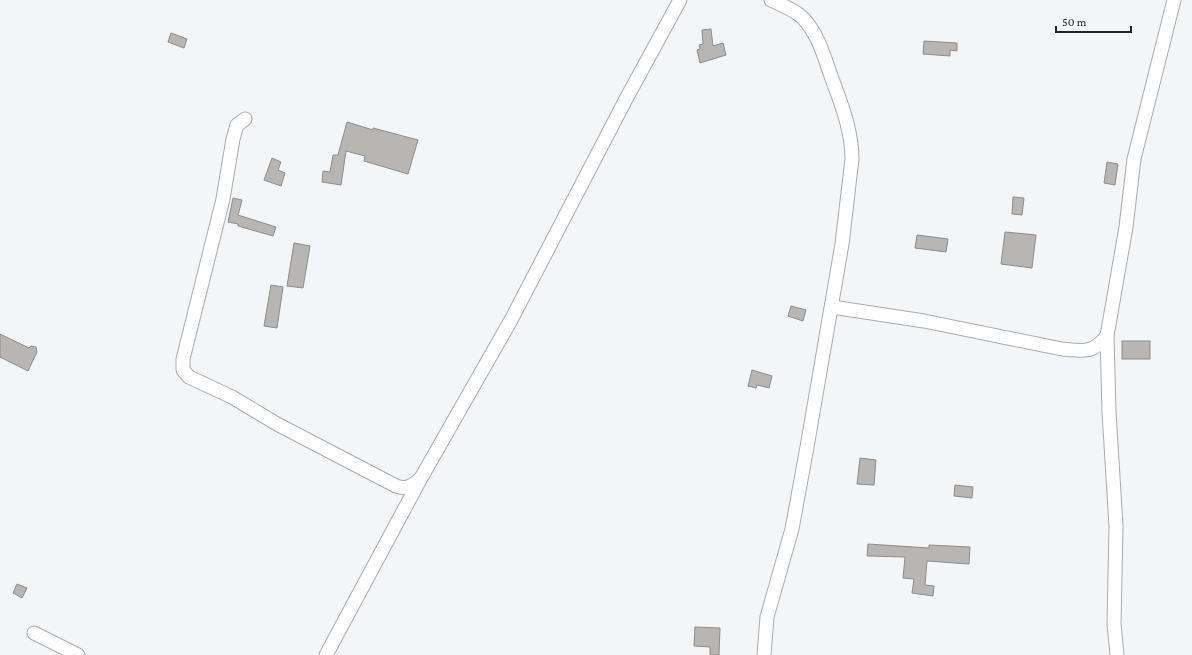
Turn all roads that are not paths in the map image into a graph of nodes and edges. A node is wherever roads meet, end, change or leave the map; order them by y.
1 (680, 0) edge
2 (771, 0) edge
3 (1174, 0) edge
4 (246, 120) dead end
5 (832, 307) junction
6 (1107, 336) junction
7 (421, 478) junction
8 (34, 633) dead end
9 (78, 655) edge
10 (326, 655) edge
11 (764, 655) edge
12 (1117, 655) edge

1 - 7 street
2 - 5 street
3 - 6 street
4 - 7 street
5 - 6 street
5 - 11 street
6 - 12 street
7 - 10 street
8 - 9 street

